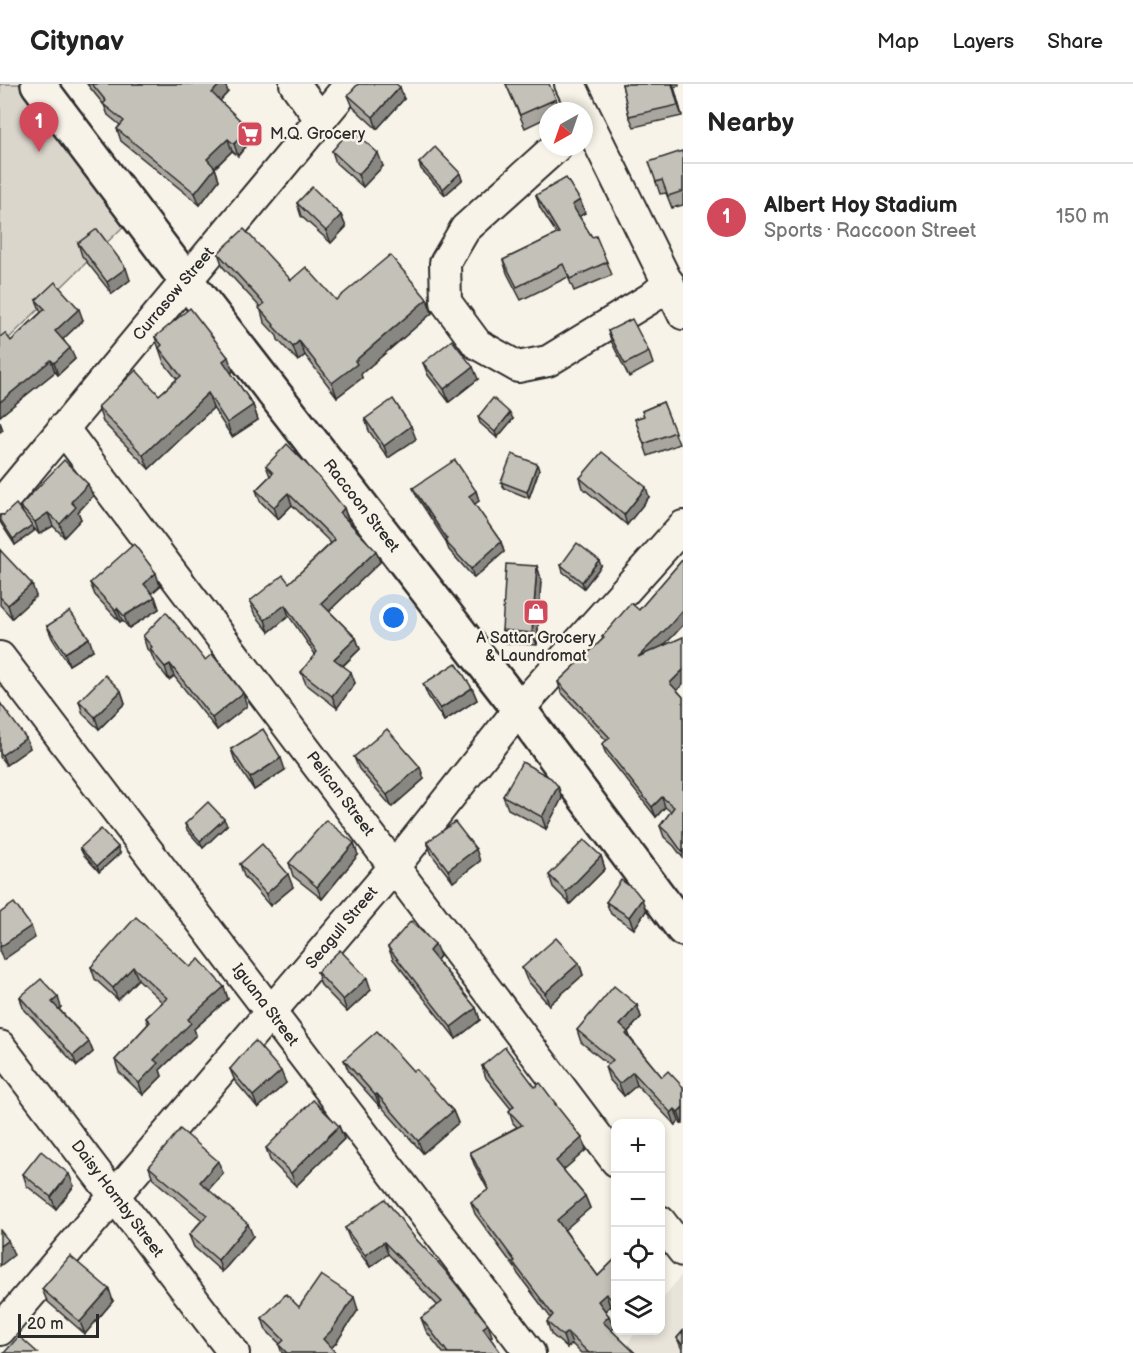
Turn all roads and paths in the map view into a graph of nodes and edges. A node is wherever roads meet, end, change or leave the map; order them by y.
1 (38, 84) edge
2 (294, 84) edge
3 (350, 84) edge
4 (570, 84) edge
5 (578, 102) edge
6 (320, 119) junction
7 (593, 134) edge
8 (546, 156) edge
9 (186, 280) junction
10 (669, 283) junction
11 (683, 314) edge
12 (63, 428) junction
13 (0, 505) edge
14 (683, 526) edge
15 (0, 657) edge
16 (519, 709) junction
17 (395, 866) junction
18 (683, 929) edge
19 (271, 1012) junction
20 (0, 1046) edge
21 (611, 1156) edge
22 (114, 1195) junction
23 (665, 1227) edge
24 (683, 1251) edge
25 (0, 1330) edge
26 (234, 1353) edge
27 (530, 1353) edge

1 - 9 street, Raccoon Street
2 - 6 street
3 - 6 street, Currasow Street
4 - 5 street
6 - 9 street, Currasow Street
7 - 10 street
8 - 10 street
9 - 12 street, Currasow Street
9 - 16 street, Raccoon Street
10 - 11 street
12 - 13 street, Currasow Street
12 - 17 street, Pelican Street
14 - 16 street, Seagull Street
15 - 19 street, Iguana Street
16 - 17 street, Seagull Street
16 - 18 street, Raccoon Street
17 - 19 street, Seagull Street
17 - 21 street, Pelican Street
19 - 22 street, Seagull Street
19 - 27 street, Iguana Street
20 - 22 street, Daisy Hornby Street
22 - 25 street, Seagull Street
22 - 26 street, Daisy Hornby Street
23 - 24 street

